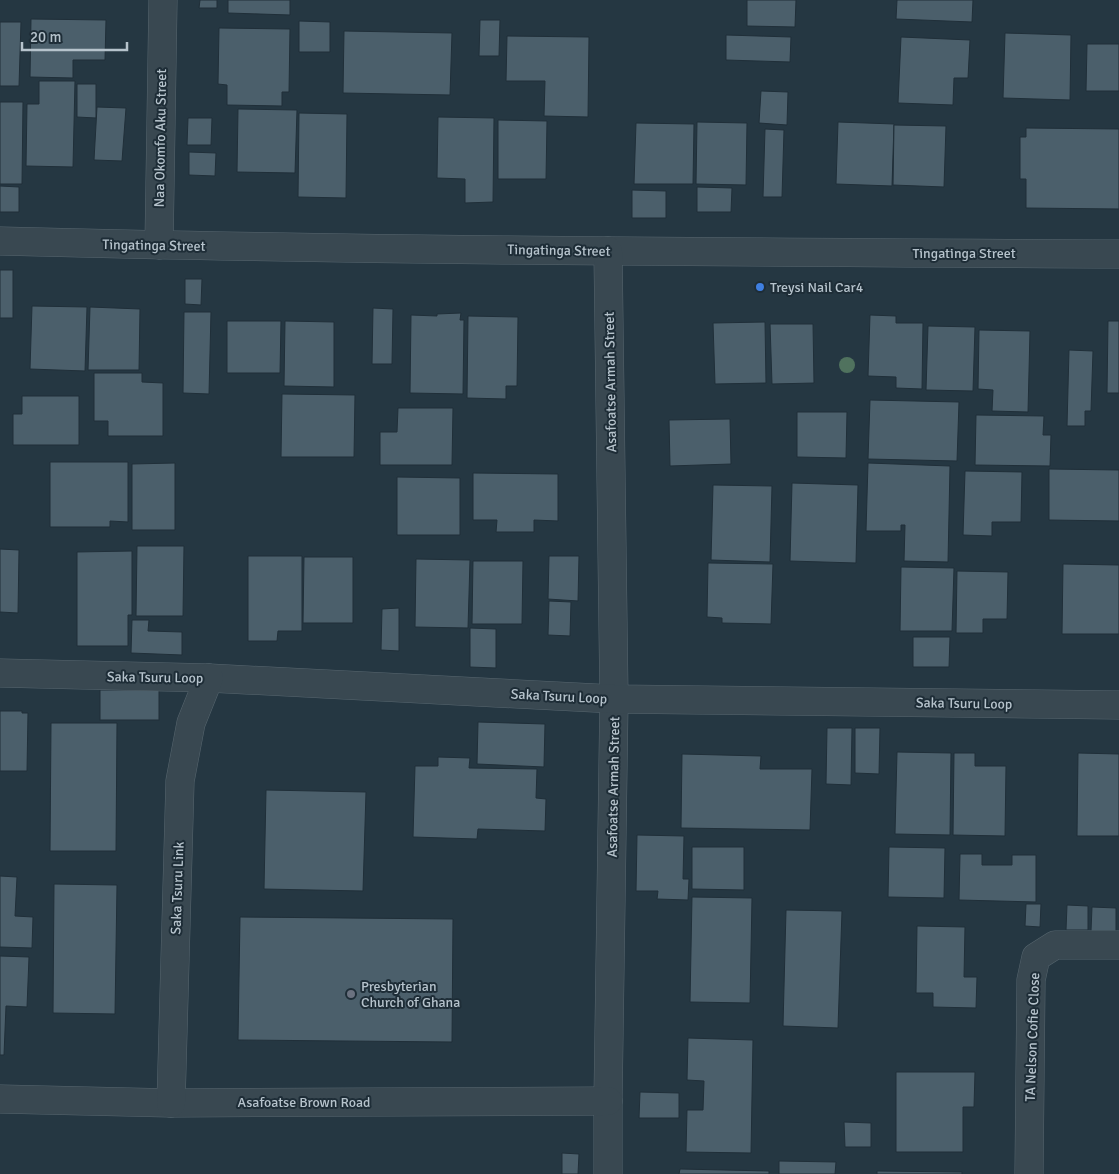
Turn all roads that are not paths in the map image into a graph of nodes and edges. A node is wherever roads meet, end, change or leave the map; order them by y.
1 (162, 0) edge
2 (0, 241) edge
3 (159, 245) junction
4 (608, 251) junction
5 (1119, 254) edge
6 (0, 673) edge
7 (209, 678) junction
8 (614, 699) junction
9 (1119, 705) edge
10 (1119, 945) edge
11 (0, 1099) edge
12 (608, 1101) junction
13 (171, 1103) junction
14 (608, 1174) edge
15 (1029, 1174) edge

1 - 3 street, Naa Okomfo Aku Street
2 - 3 street, Tingatinga Street
3 - 4 street, Tingatinga Street
4 - 5 street, Tingatinga Street
4 - 8 street, Asafoatse Armah Street
6 - 7 street, Saka Tsuru Loop
7 - 8 street, Saka Tsuru Loop
7 - 13 street, Saka Tsuru Link
8 - 9 street, Saka Tsuru Loop
8 - 12 street, Asafoatse Armah Street
10 - 15 street, TA Nelson Cofie Close
11 - 13 street, Asafoatse Brown Road
12 - 13 street, Asafoatse Brown Road
12 - 14 street, Asafoatse Armah Street

